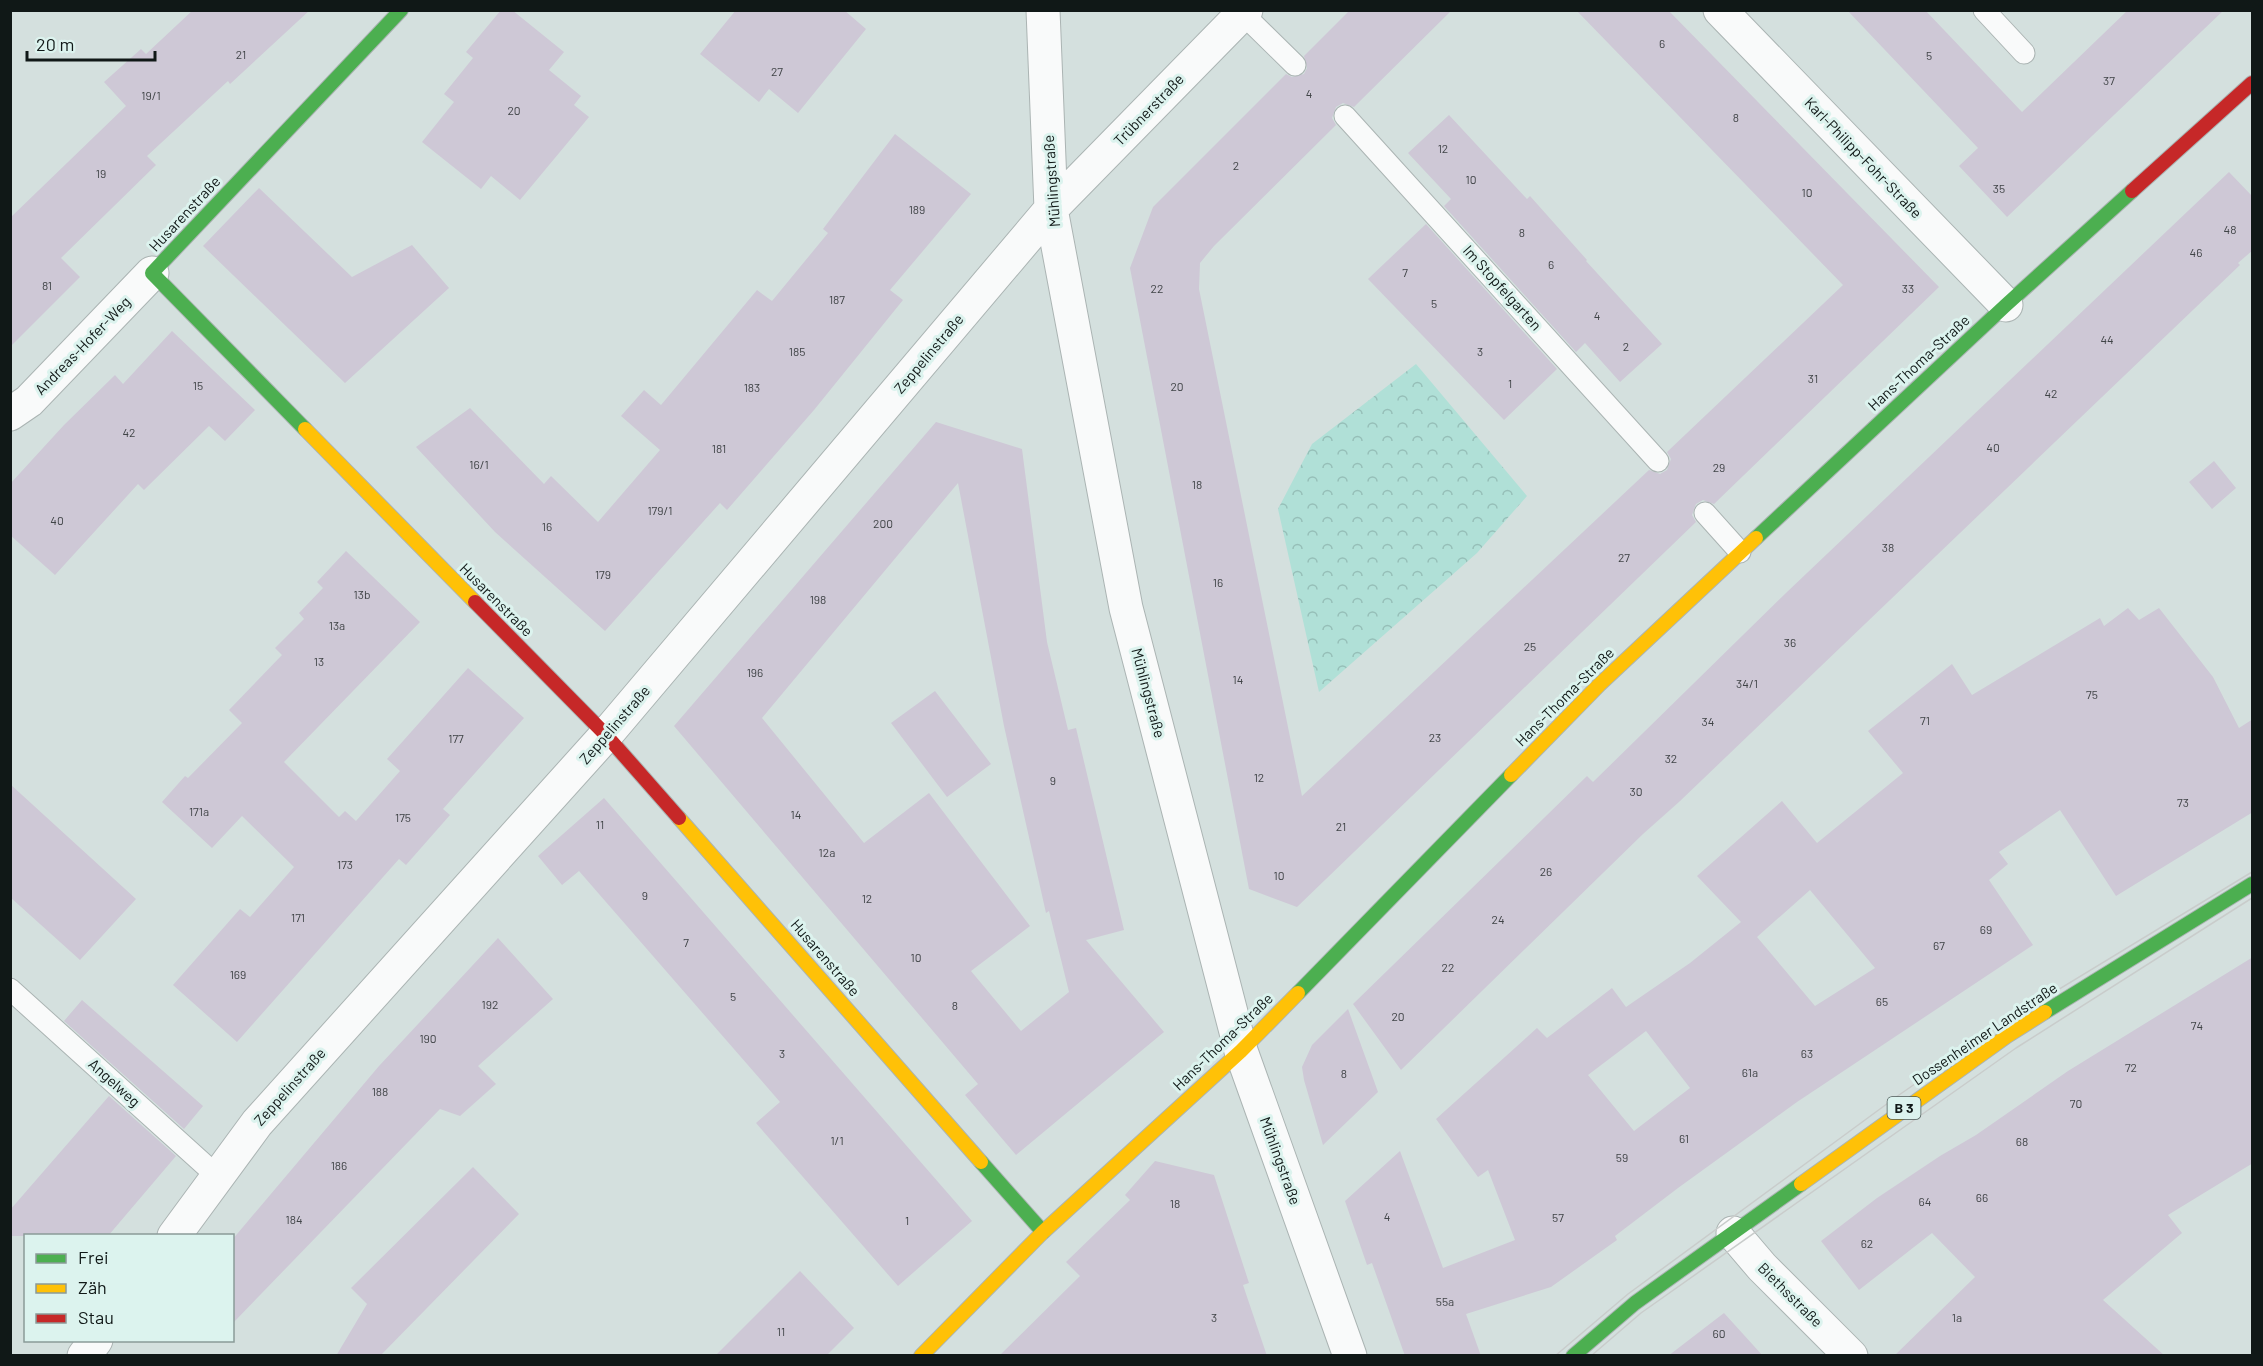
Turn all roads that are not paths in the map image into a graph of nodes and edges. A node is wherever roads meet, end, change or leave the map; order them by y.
1 (401, 10) edge
2 (1043, 10) edge
3 (1720, 10) edge
4 (1984, 10) edge
5 (1245, 12) edge
6 (2024, 53) dead end
7 (1295, 65) dead end
8 (2253, 83) edge
9 (1346, 116) dead end
10 (1051, 209) junction
11 (152, 273) junction
12 (2006, 305) junction
13 (10, 414) edge
14 (1658, 461) dead end
15 (1705, 513) dead end
16 (1740, 552) junction
17 (606, 735) junction
18 (2253, 884) edge
19 (10, 989) edge
20 (1241, 1051) junction
21 (217, 1176) junction
22 (1043, 1232) junction
23 (1733, 1233) junction
24 (175, 1234) edge
25 (95, 1342) edge
26 (84, 1356) edge
27 (921, 1356) edge
28 (1350, 1356) edge
29 (1573, 1356) edge
30 (1851, 1356) edge

1 - 11 street, Husarenstraße
2 - 10 street, Mühlingstraße
3 - 12 street, Karl-Philipp-Fohr-Straße
4 - 6 lane
5 - 7 lane
5 - 10 street, Trübnerstraße
8 - 12 street, Hans-Thoma-Straße
9 - 14 lane, Im Stopfelgarten
10 - 17 street, Zeppelinstraße
10 - 20 street, Mühlingstraße
11 - 13 street, Andreas-Hofer-Weg
11 - 17 street, Husarenstraße
12 - 16 street, Hans-Thoma-Straße
15 - 16 lane
16 - 20 street, Hans-Thoma-Straße
17 - 21 street, Zeppelinstraße
17 - 22 street, Husarenstraße
18 - 23 street, Dossenheimer Landstraße / B 3
19 - 21 lane, Angelweg
20 - 22 street, Hans-Thoma-Straße
20 - 28 street, Mühlingstraße
21 - 24 street, Zeppelinstraße
22 - 27 street, Hans-Thoma-Straße
23 - 29 street, Dossenheimer Landstraße / B 3
23 - 30 street, Biethsstraße
25 - 26 street

